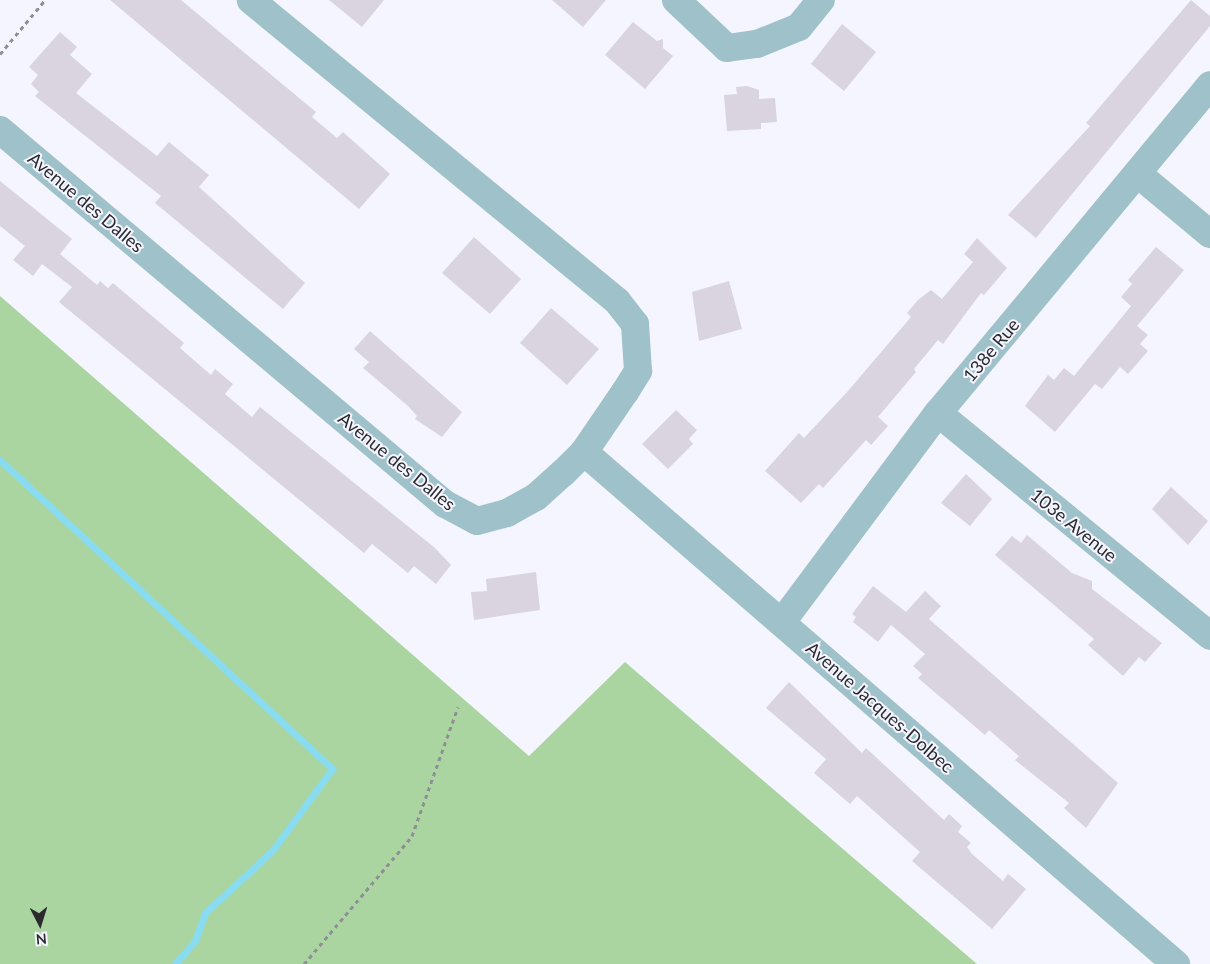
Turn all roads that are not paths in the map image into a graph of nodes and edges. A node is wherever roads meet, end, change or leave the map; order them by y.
1 (251, 0) edge
2 (676, 0) edge
3 (821, 0) edge
4 (1210, 85) edge
5 (0, 130) edge
6 (1138, 174) junction
7 (1210, 234) edge
8 (938, 413) junction
9 (584, 452) junction
10 (782, 622) junction
11 (1210, 636) edge
12 (1176, 964) edge

1 - 9 street, Avenue des Dalles
2 - 3 street
4 - 6 street, 138e Rue
5 - 9 street, Avenue des Dalles
6 - 7 street
6 - 8 street, 138e Rue
8 - 10 street, 138e Rue
8 - 11 street, 103e Avenue
9 - 10 street, Avenue Jacques-Dolbec
10 - 12 street, Avenue Jacques-Dolbec

